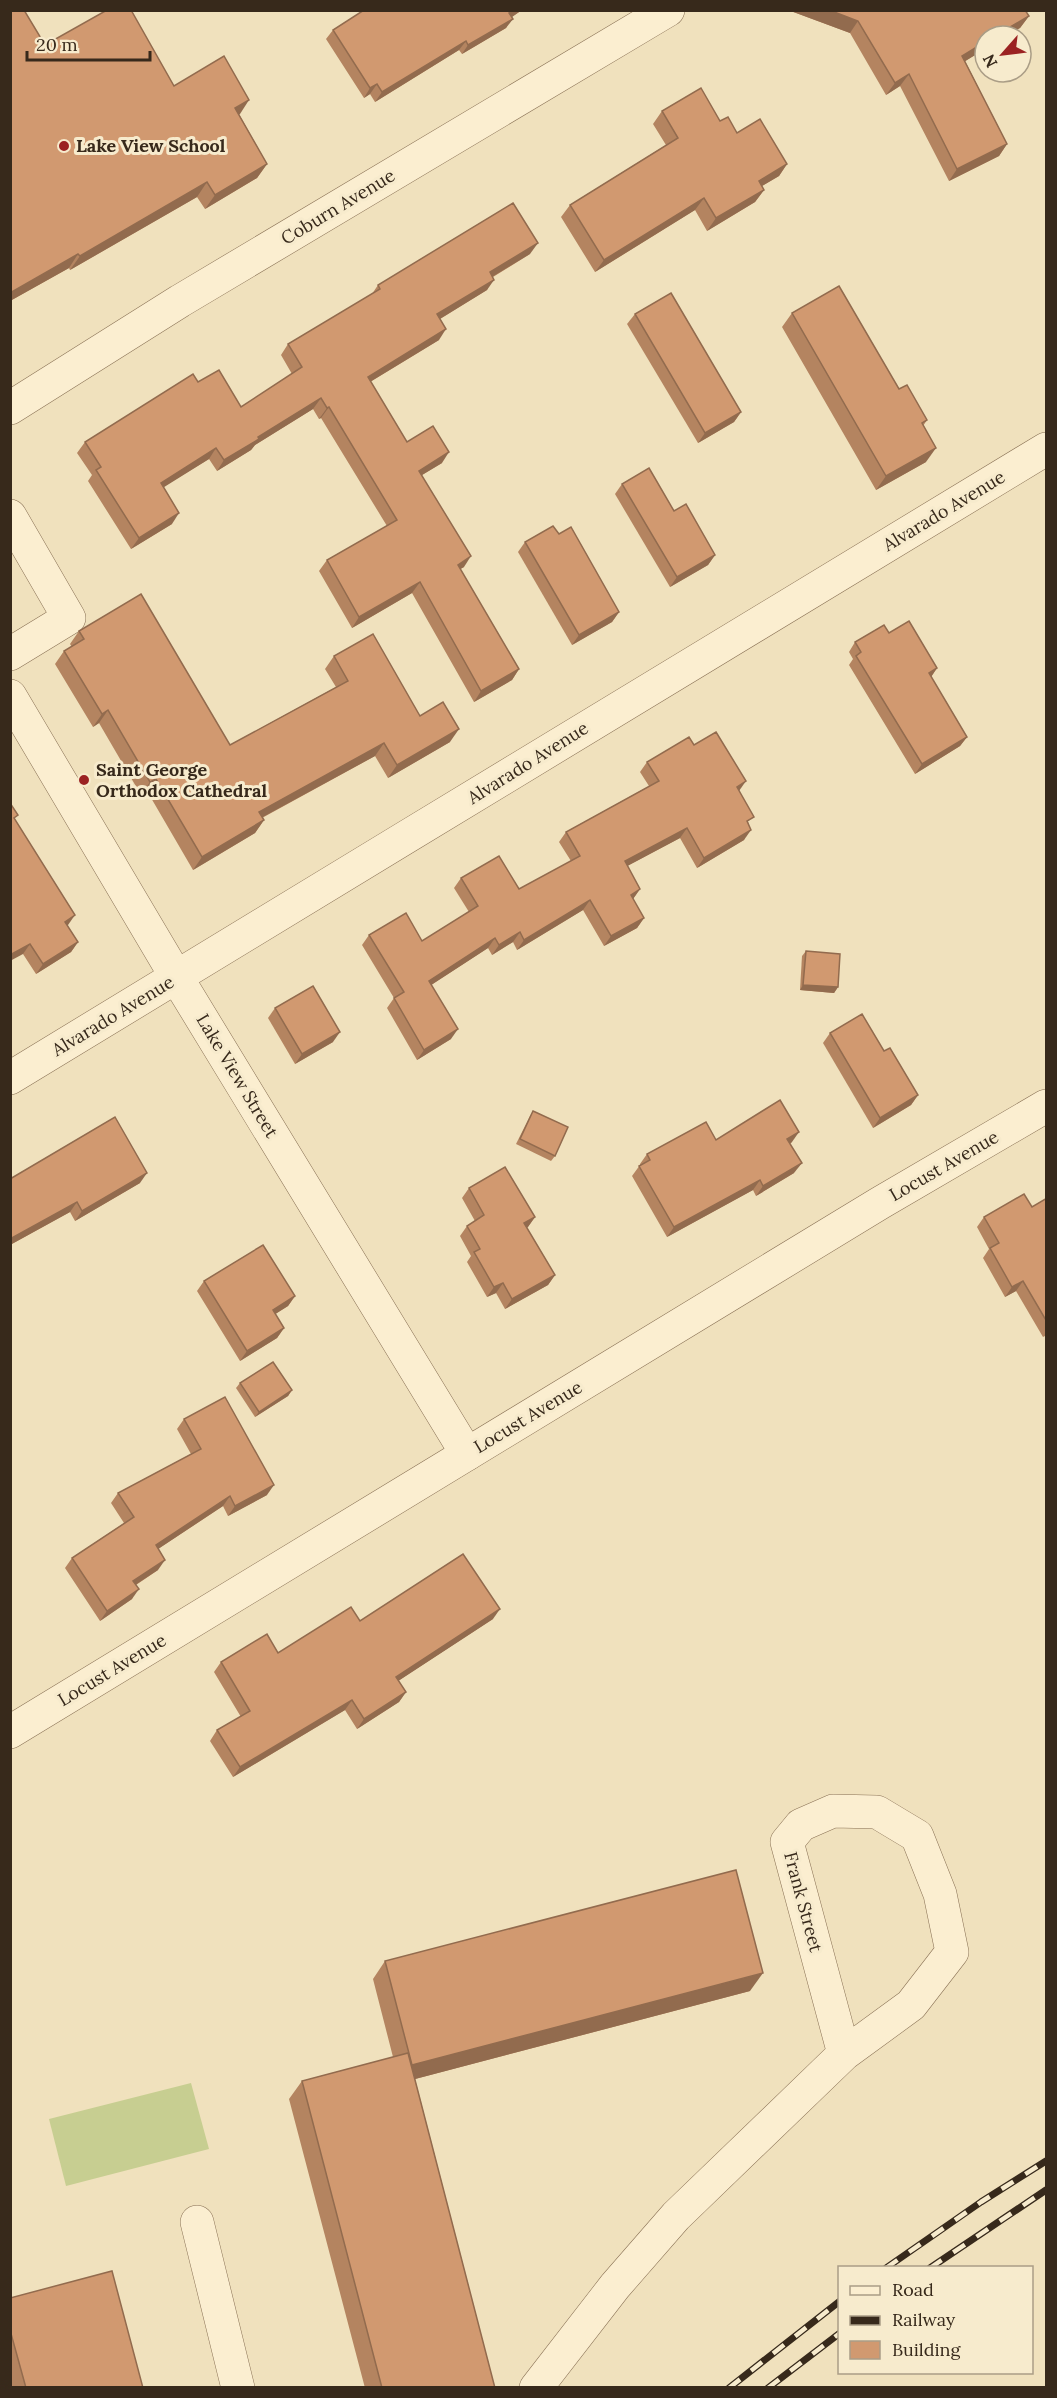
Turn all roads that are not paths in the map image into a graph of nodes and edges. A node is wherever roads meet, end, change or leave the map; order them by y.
1 (668, 10) edge
2 (10, 408) edge
3 (1047, 449) edge
4 (10, 516) edge
5 (10, 654) edge
6 (10, 696) edge
7 (177, 978) junction
8 (10, 1078) edge
9 (1047, 1106) edge
10 (467, 1454) junction
11 (10, 1732) edge
12 (844, 2054) junction
13 (197, 2222) dead end
14 (237, 2388) edge
15 (536, 2388) edge

1 - 2 street, Coburn Avenue
3 - 7 street, Alvarado Avenue
4 - 5 street
6 - 7 street, Lake View Street
7 - 8 street, Alvarado Avenue
7 - 10 street, Lake View Street
9 - 10 street, Locust Avenue
10 - 11 street, Locust Avenue
12 - 12 street, Frank Street
12 - 15 street, Frank Street
13 - 14 street

